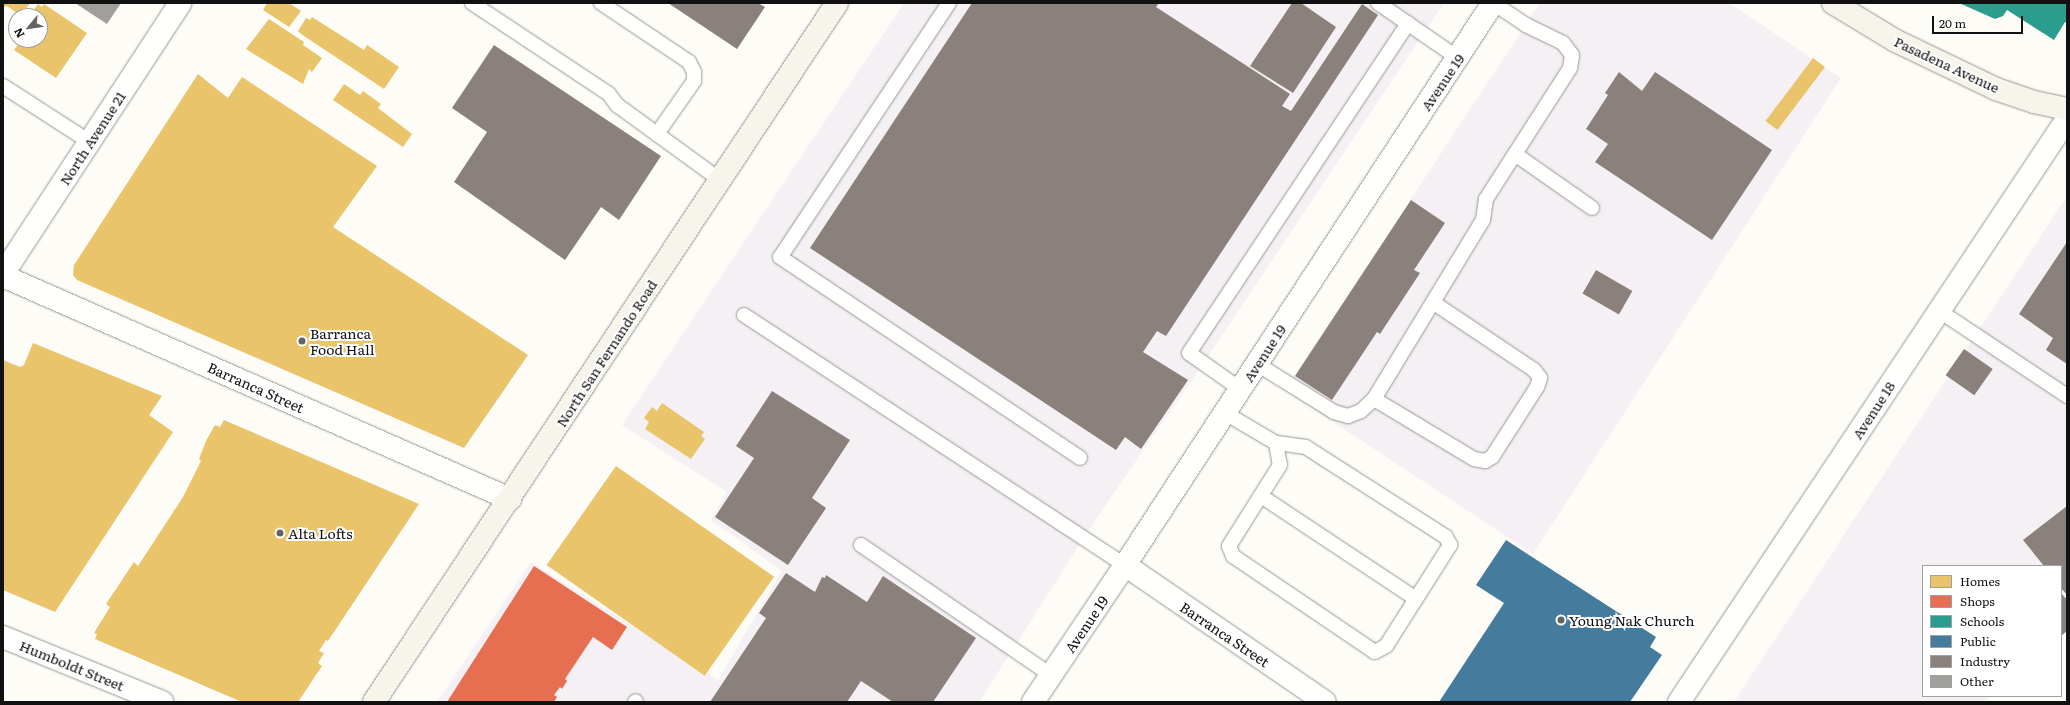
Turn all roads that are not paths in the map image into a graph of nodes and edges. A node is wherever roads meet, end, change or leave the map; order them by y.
1 (180, 3) edge
2 (472, 3) edge
3 (601, 3) edge
4 (837, 3) edge
5 (949, 3) edge
6 (1378, 3) edge
7 (1493, 3) edge
8 (1833, 3) edge
9 (1408, 23) junction
10 (1458, 58) junction
11 (3, 86) edge
12 (2067, 109) edge
13 (2067, 119) edge
14 (657, 134) junction
15 (90, 142) junction
16 (1515, 154) junction
17 (719, 179) junction
18 (1592, 208) dead end
19 (3, 275) edge
20 (1434, 303) junction
21 (1938, 310) junction
22 (744, 315) dead end
23 (1257, 364) junction
24 (1240, 389) junction
25 (2067, 396) edge
26 (1374, 399) junction
27 (1225, 413) junction
28 (1276, 443) junction
29 (1080, 458) dead end
30 (1261, 496) junction
31 (510, 499) junction
32 (861, 545) dead end
33 (1125, 566) junction
34 (1416, 599) junction
35 (3, 637) edge
36 (1051, 675) junction
37 (152, 700) edge
38 (374, 702) edge
39 (1033, 702) edge
40 (1325, 702) edge
41 (1679, 702) edge

1 - 15 street, North Avenue 21
2 - 14 lane
3 - 14 lane
4 - 17 main road, North San Fernando Road
5 - 29 lane
6 - 9 lane
7 - 10 street, Avenue 19
7 - 16 lane
8 - 12 main road, Pasadena Avenue
9 - 10 lane
9 - 24 lane
10 - 23 street, Avenue 19
11 - 15 lane
13 - 21 street, Avenue 18
14 - 17 lane
15 - 19 street, North Avenue 21
16 - 18 lane
16 - 20 lane
17 - 31 main road, North San Fernando Road
19 - 31 street, Barranca Street
20 - 26 lane
20 - 26 lane
21 - 25 lane
21 - 41 street, Avenue 18
22 - 33 lane
23 - 24 street, Avenue 19
23 - 26 lane
24 - 27 street, Avenue 19
27 - 28 lane
27 - 33 street, Avenue 19
28 - 30 lane
28 - 34 lane
30 - 34 lane
30 - 34 lane
31 - 38 main road, North San Fernando Road
32 - 36 lane
33 - 36 street, Avenue 19
33 - 40 street, Barranca Street
35 - 37 street, Humboldt Street
36 - 39 street, Avenue 19

